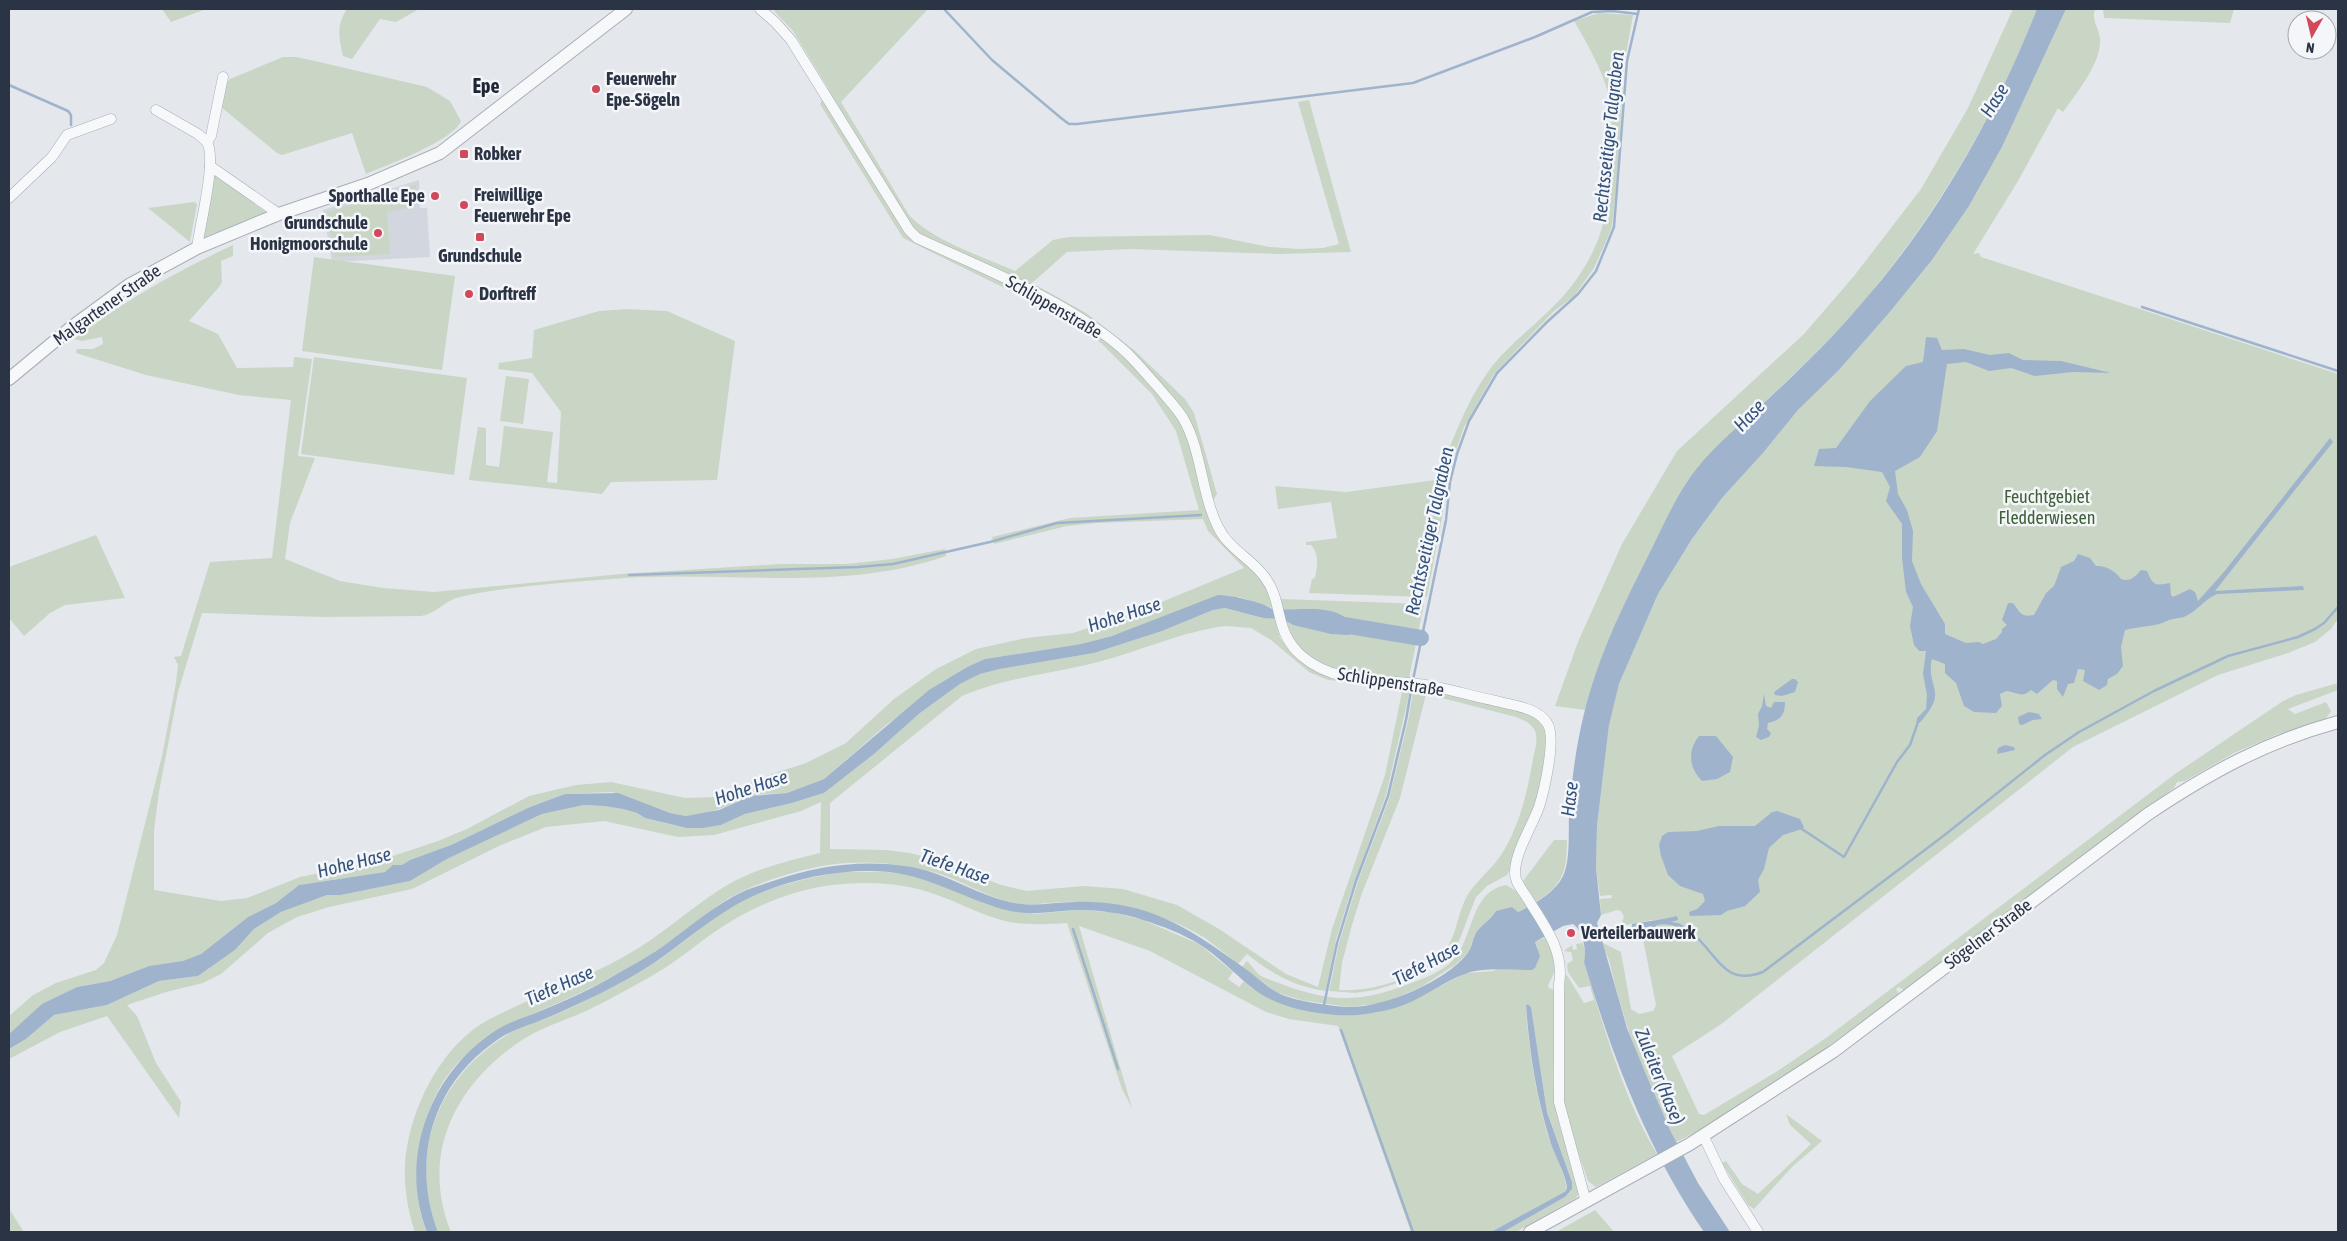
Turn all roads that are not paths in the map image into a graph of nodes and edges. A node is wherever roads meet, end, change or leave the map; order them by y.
1 (626, 9) edge
2 (760, 9) edge
3 (223, 77) dead end
4 (156, 110) dead end
5 (110, 119) dead end
6 (207, 142) junction
7 (210, 166) junction
8 (9, 198) edge
9 (279, 214) junction
10 (197, 248) junction
11 (9, 376) edge
12 (2338, 722) edge
13 (1703, 1136) junction
14 (1586, 1202) junction
15 (1530, 1232) edge
16 (1758, 1232) edge

1 - 9 street, Malgartener Straße
2 - 14 street, Schlippenstraße
3 - 6 street
4 - 6 street
5 - 8 street
6 - 7 street
7 - 9 street
7 - 10 street
9 - 10 street, Malgartener Straße
10 - 11 street, Malgartener Straße
12 - 13 street, Sögelner Straße
13 - 14 street, Sögelner Straße
13 - 16 street
14 - 15 street, Sögelner Straße

